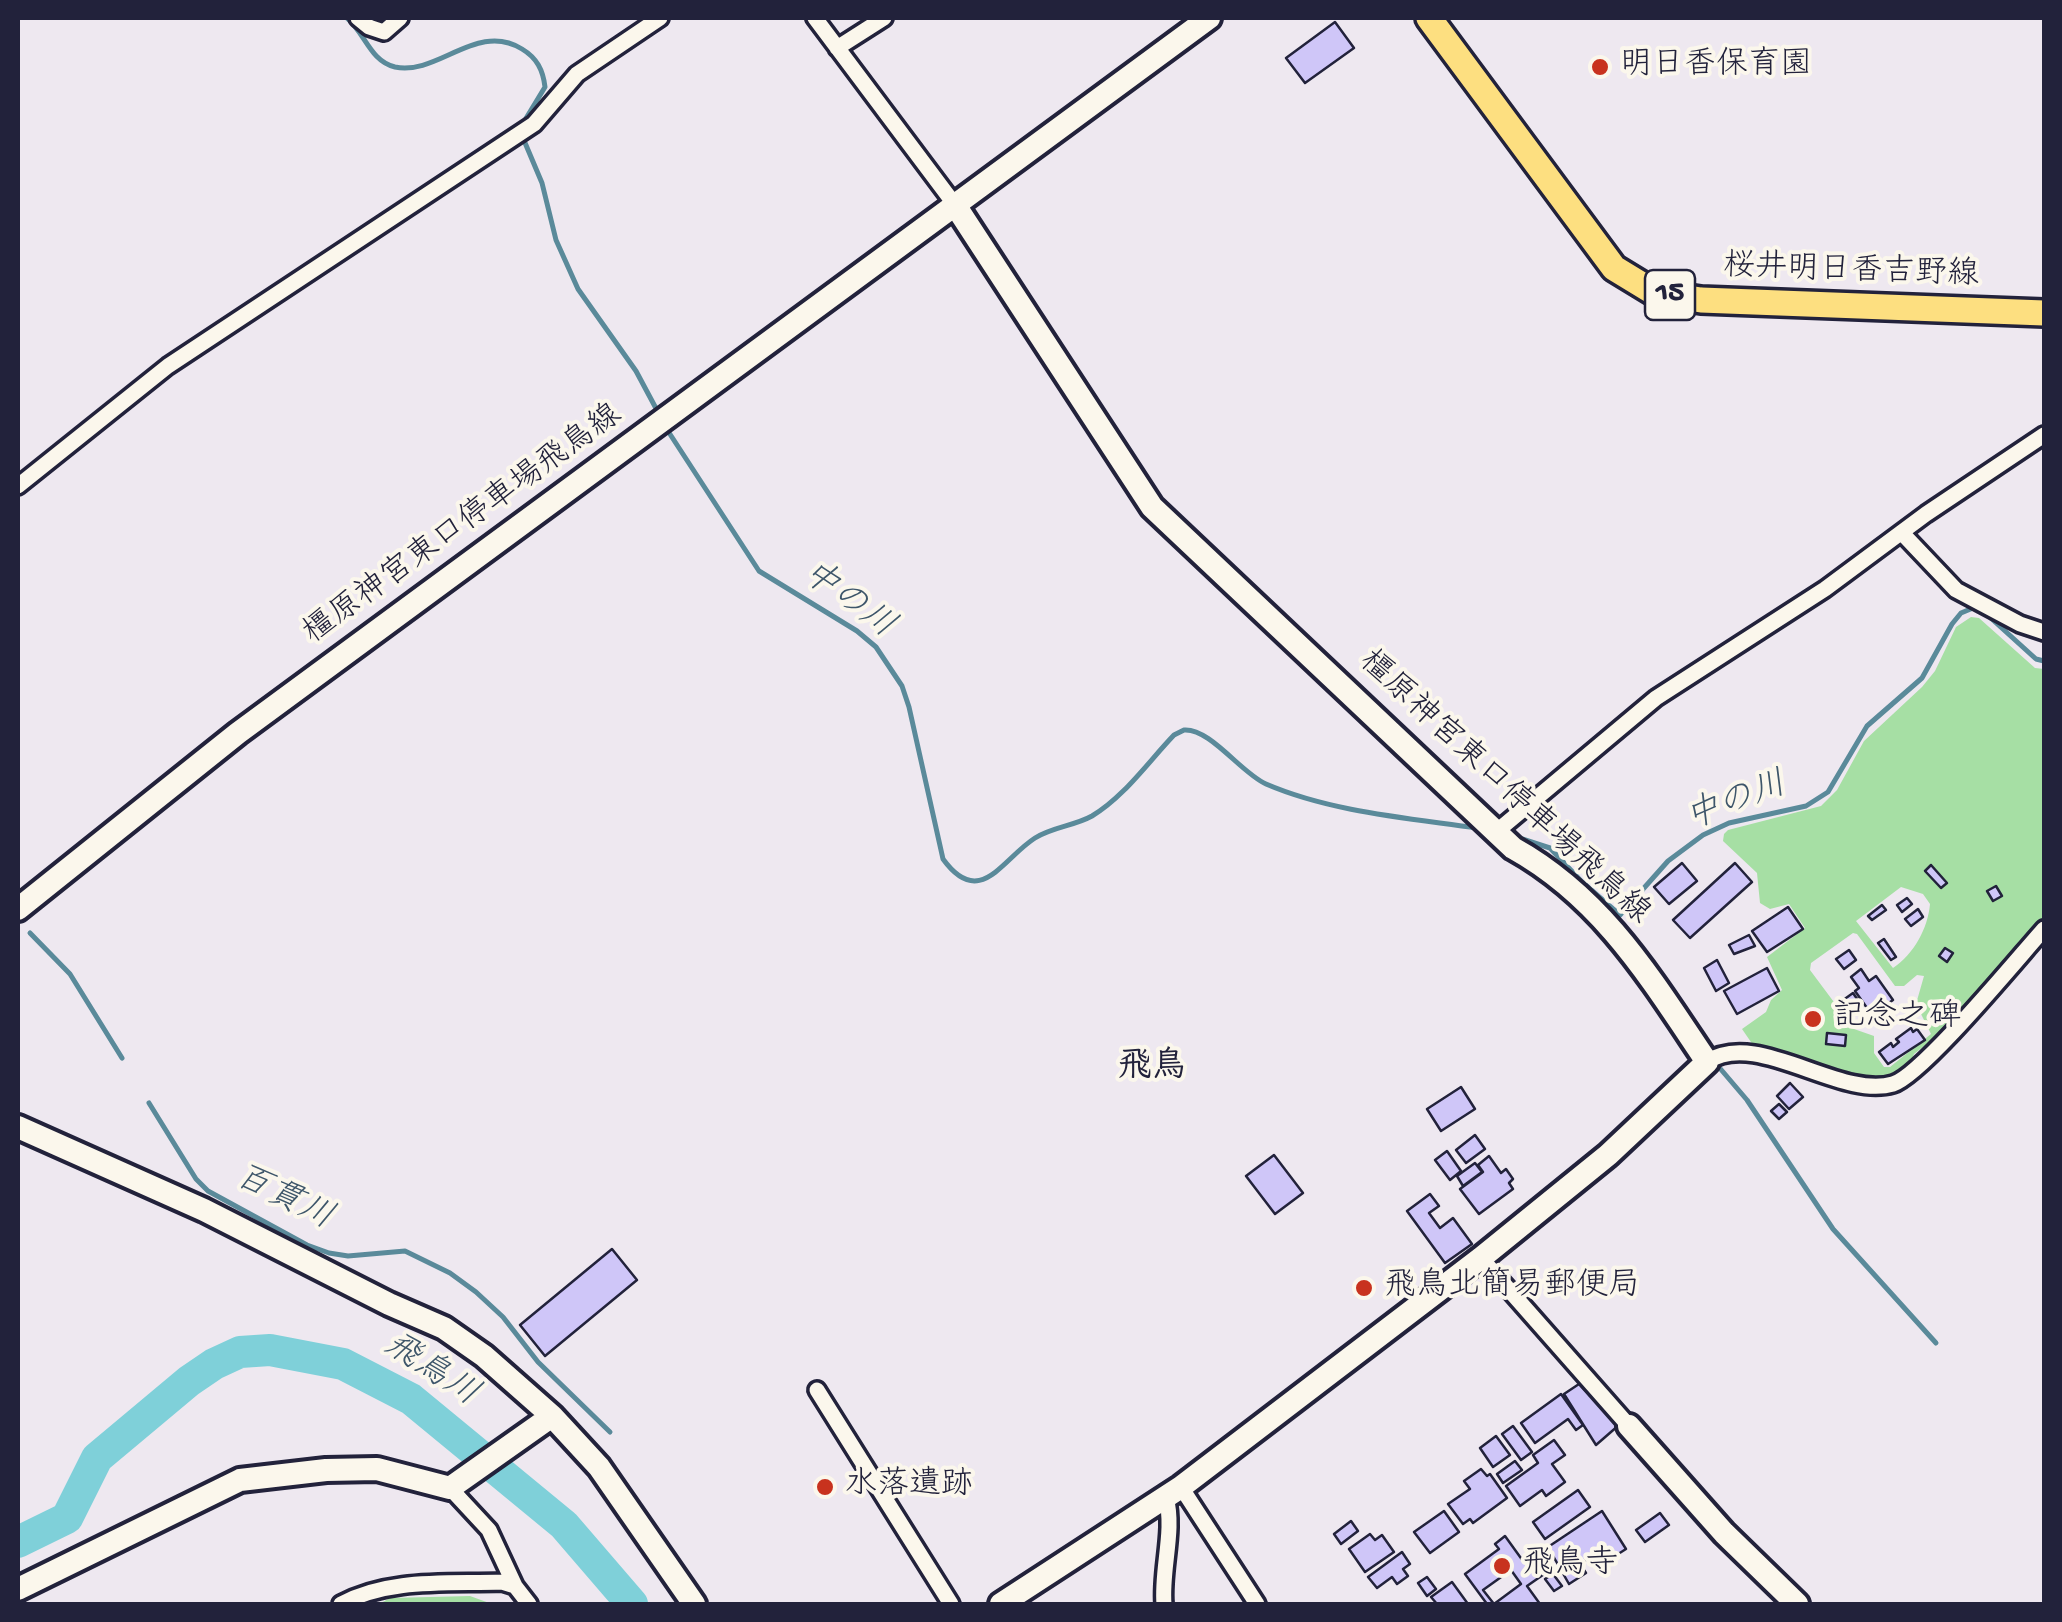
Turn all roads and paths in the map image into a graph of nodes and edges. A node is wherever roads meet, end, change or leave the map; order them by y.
1 (358, 18) edge
2 (400, 18) edge
3 (660, 18) edge
4 (815, 18) edge
5 (884, 18) edge
6 (1209, 18) edge
7 (1429, 18) edge
8 (837, 48) junction
9 (955, 204) junction
10 (2044, 313) edge
11 (2044, 435) edge
12 (18, 486) edge
13 (1902, 533) junction
14 (2044, 632) edge
15 (1496, 832) junction
16 (18, 908) edge
17 (2044, 930) edge
18 (1707, 1062) junction
19 (18, 1127) edge
20 (1481, 1258) junction
21 (817, 1390) dead end
22 (552, 1416) junction
23 (1629, 1426) joint
24 (456, 1483) junction
25 (1174, 1492) junction
26 (514, 1586) junction
27 (18, 1589) edge
28 (341, 1604) edge
29 (529, 1604) edge
30 (694, 1604) edge
31 (951, 1604) edge
32 (1001, 1604) edge
33 (1164, 1604) edge
34 (1257, 1604) edge
35 (1797, 1604) edge

1 - 2 street
3 - 12 street
4 - 8 street
5 - 8 street
6 - 9 main road, 橿原神宮東口停車場飛鳥線
7 - 10 main road, 桜井明日香吉野線 / 15
8 - 9 street
9 - 15 main road, 橿原神宮東口停車場飛鳥線
9 - 16 main road, 橿原神宮東口停車場飛鳥線
11 - 13 street
13 - 14 street
13 - 15 street
15 - 18 main road, 橿原神宮東口停車場飛鳥線
17 - 18 street
18 - 20 main road
19 - 22 main road
20 - 23 street
20 - 25 main road
21 - 31 street
22 - 24 main road
22 - 30 main road
23 - 35 main road
24 - 26 street
24 - 27 main road
25 - 32 main road
25 - 33 street
25 - 34 street
26 - 28 street
26 - 29 street

